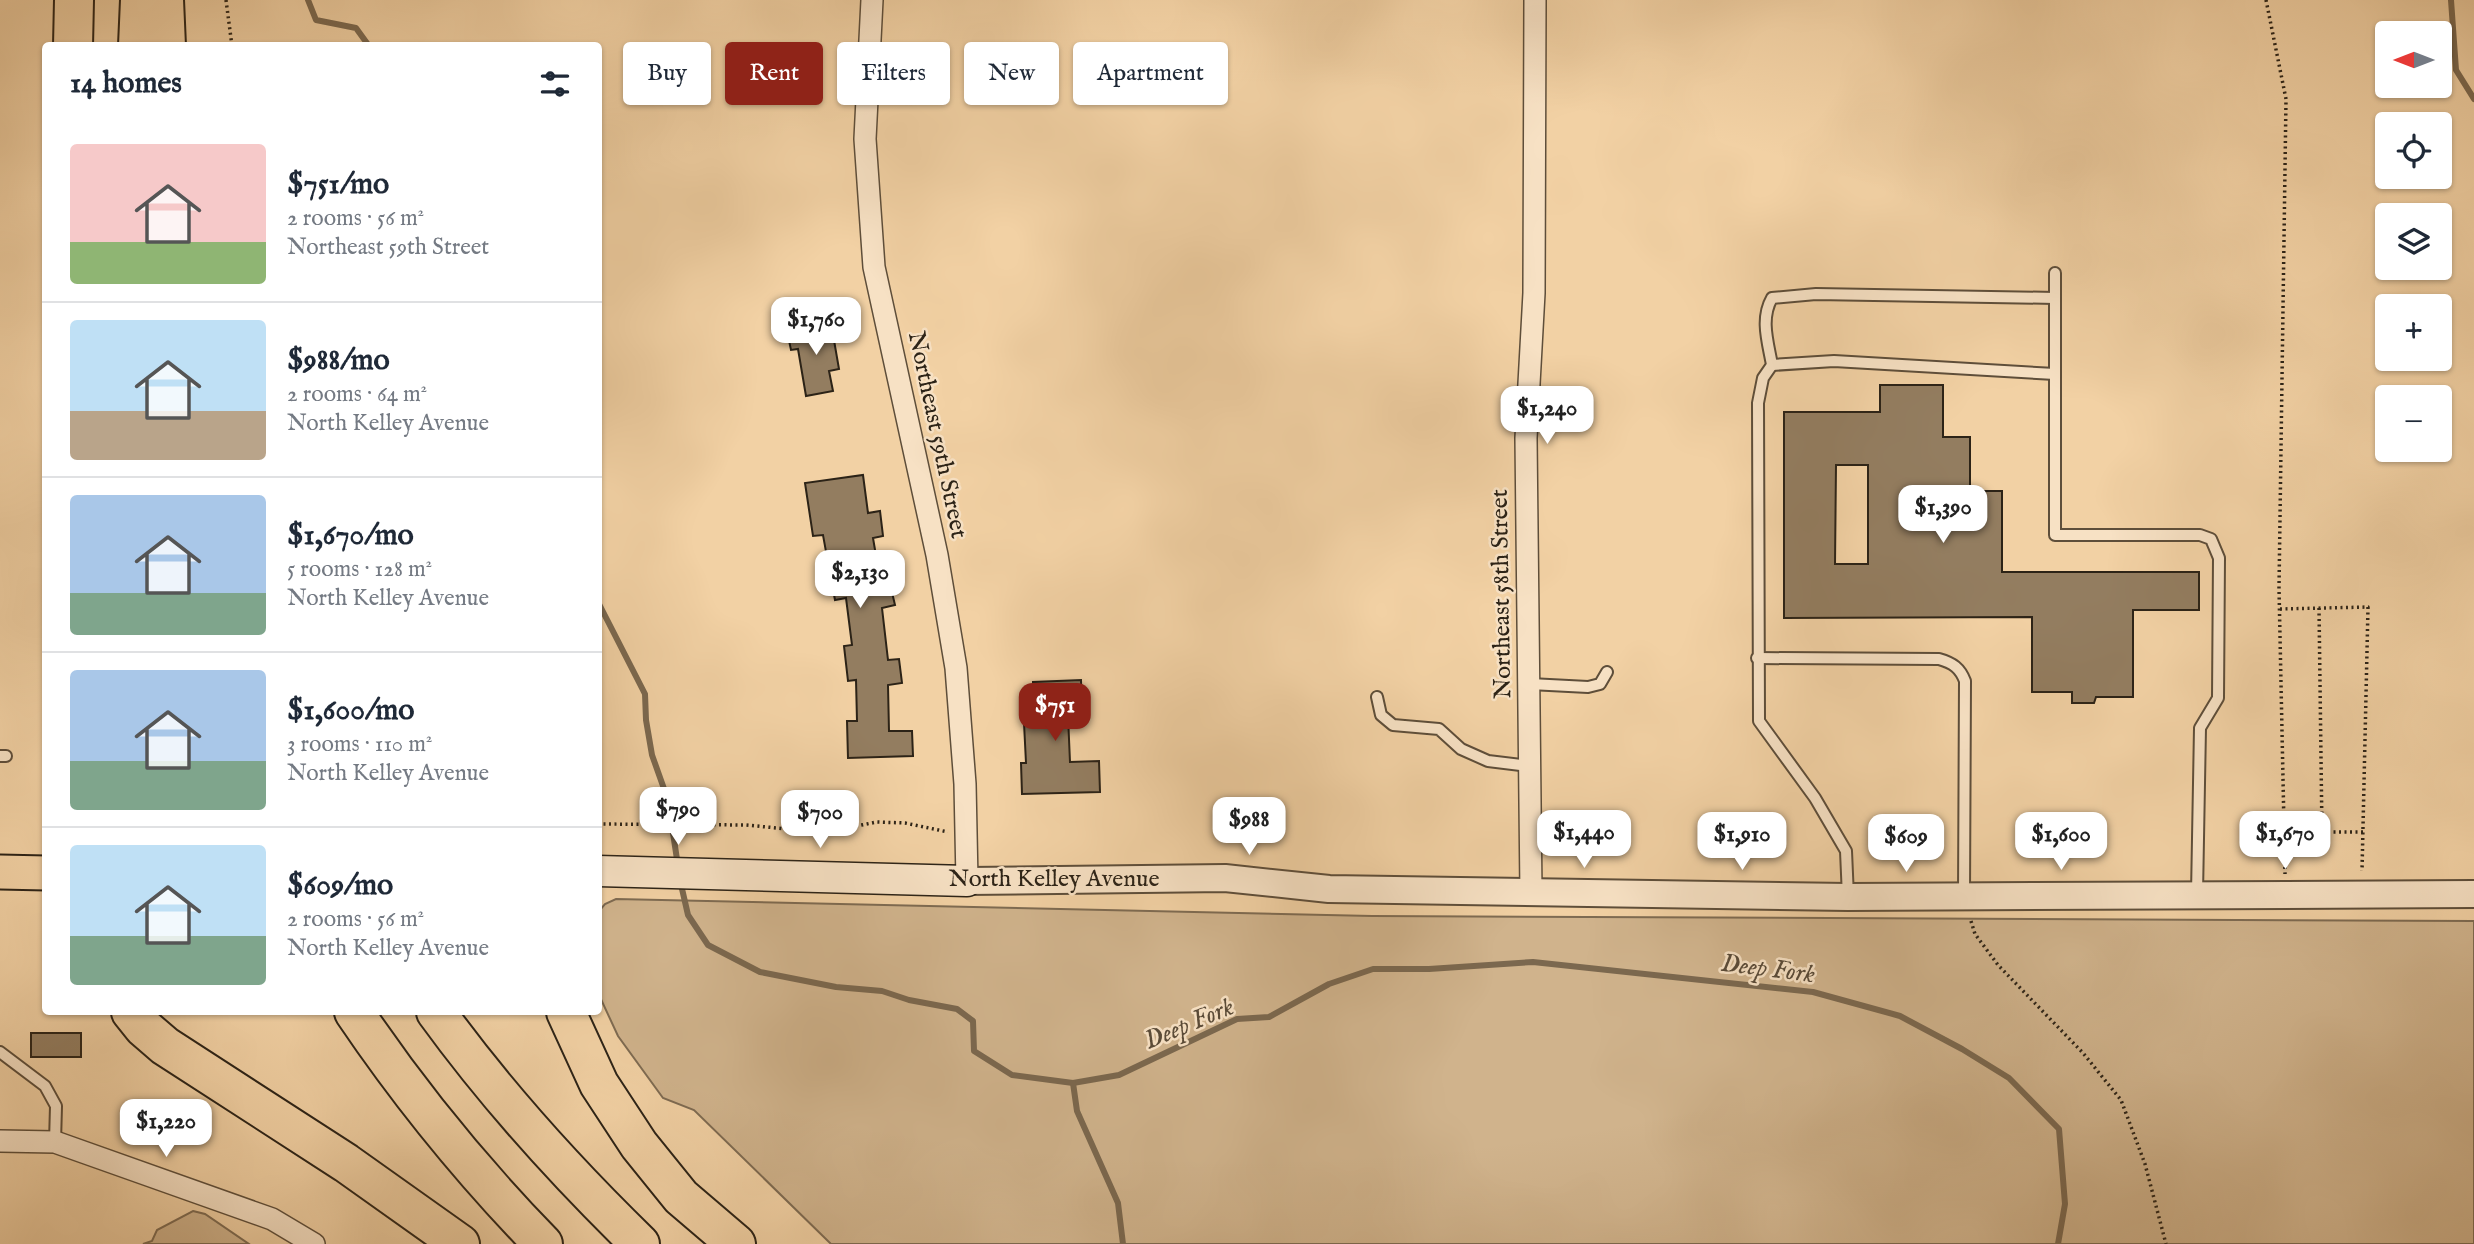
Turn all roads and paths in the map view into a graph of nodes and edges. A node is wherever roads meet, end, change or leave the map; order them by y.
1 (141, 0) edge
2 (164, 0) edge
3 (226, 0) edge
4 (872, 0) edge
5 (1535, 0) edge
6 (2266, 0) edge
7 (73, 3) edge
8 (72, 42) edge
9 (138, 42) edge
10 (166, 42) edge
11 (231, 42) edge
12 (2055, 273) dead end
13 (2055, 298) junction
14 (1772, 365) junction
15 (2055, 374) junction
16 (2319, 608) junction
17 (2280, 609) junction
18 (1757, 658) junction
19 (1607, 672) dead end
20 (1530, 684) junction
21 (1377, 697) dead end
22 (1529, 766) junction
23 (602, 824) edge
24 (2284, 832) junction
25 (2322, 832) junction
26 (2363, 832) junction
27 (967, 836) junction
28 (602, 871) edge
29 (0, 873) edge
30 (42, 873) edge
31 (968, 881) junction
32 (1531, 893) junction
33 (2197, 894) junction
34 (2286, 894) junction
35 (2362, 894) junction
36 (2474, 894) edge
37 (1848, 897) junction
38 (1964, 898) junction
39 (133, 1015) edge
40 (356, 1015) edge
41 (438, 1015) edge
42 (567, 1015) edge
43 (0, 1052) edge
44 (0, 1141) edge
45 (55, 1142) junction
46 (314, 1244) edge
47 (460, 1244) edge
48 (543, 1244) edge
49 (640, 1244) edge
50 (736, 1244) edge
51 (2166, 1244) edge

1 - 9 highway
2 - 10 highway
3 - 11 path
4 - 27 street, Northeast 59th Street
5 - 20 street, Northeast 58th Street
6 - 17 path
7 - 8 highway
12 - 13 lane
13 - 14 lane
13 - 15 lane
14 - 15 lane
14 - 18 lane
15 - 33 lane
16 - 17 path
16 - 25 path
16 - 26 path
17 - 24 path
18 - 37 lane
18 - 38 lane
19 - 20 lane
20 - 22 street, Northeast 58th Street
21 - 22 lane
22 - 32 street, Northeast 58th Street
23 - 27 path
24 - 25 path
24 - 34 path
25 - 26 path
26 - 35 path
27 - 31 street, Northeast 59th Street
28 - 31 main road, North Kelley Avenue
29 - 30 main road
31 - 32 street, North Kelley Avenue
32 - 37 street, North Kelley Avenue
33 - 34 street, North Kelley Avenue
33 - 38 street, North Kelley Avenue
34 - 35 street, North Kelley Avenue
35 - 36 street, North Kelley Avenue
37 - 38 street, North Kelley Avenue
38 - 51 path
39 - 47 highway
40 - 48 highway
41 - 49 highway
42 - 50 highway
43 - 45 lane
44 - 45 street
45 - 46 street

